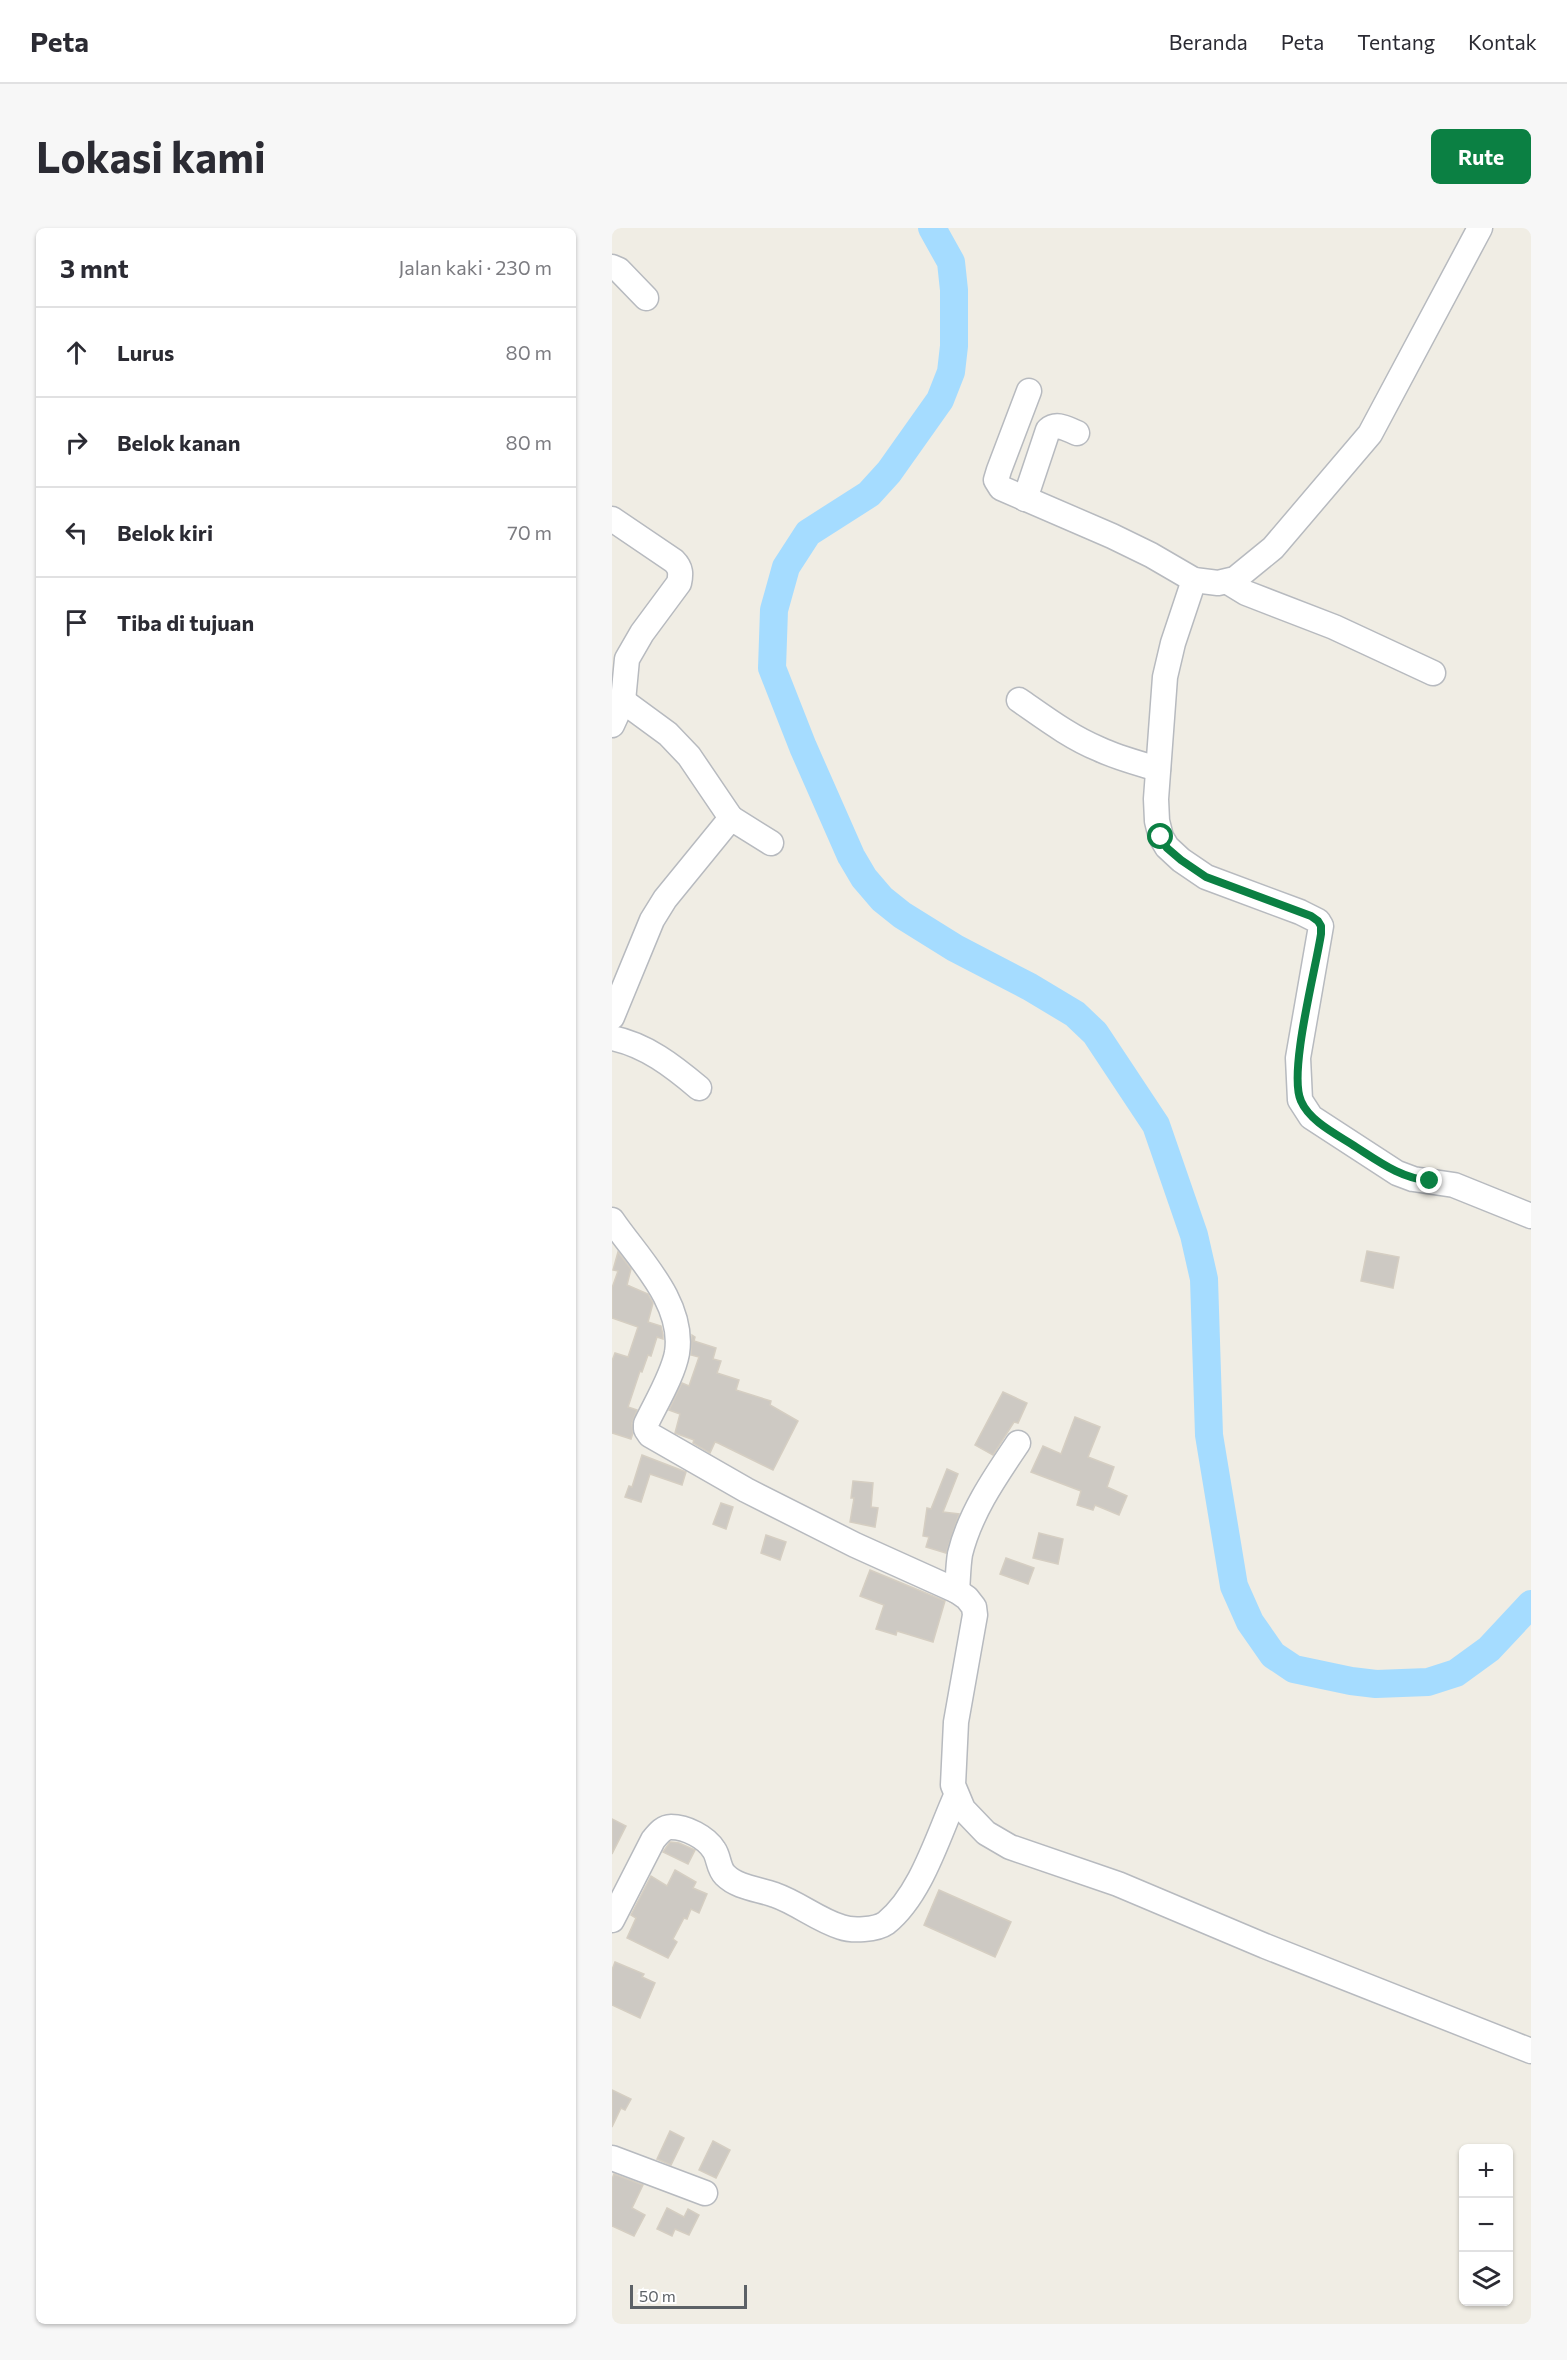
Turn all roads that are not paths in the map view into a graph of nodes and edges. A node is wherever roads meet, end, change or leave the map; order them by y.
1 (1480, 228) edge
2 (612, 267) edge
3 (646, 298) dead end
4 (1029, 391) dead end
5 (1077, 433) dead end
6 (1025, 499) junction
7 (612, 519) edge
8 (1194, 580) junction
9 (1228, 582) junction
10 (1433, 673) dead end
11 (1019, 700) dead end
12 (623, 701) junction
13 (612, 725) edge
14 (1158, 770) junction
15 (731, 818) junction
16 (771, 843) dead end
17 (612, 1017) edge
18 (612, 1038) edge
19 (699, 1088) dead end
20 (1531, 1216) edge
21 (612, 1220) edge
22 (1017, 1443) dead end
23 (957, 1591) junction
24 (956, 1796) junction
25 (612, 1920) edge
26 (1531, 2051) edge
27 (612, 2158) edge
28 (705, 2193) dead end

1 - 9 street
2 - 3 street
4 - 6 street
5 - 6 street
6 - 8 street
7 - 12 street
8 - 9 street
8 - 14 street
9 - 10 street
11 - 14 street
12 - 13 street
12 - 15 street
14 - 20 street
15 - 16 street
15 - 17 street
18 - 19 street
21 - 23 street
22 - 23 street
23 - 24 street
24 - 25 street
24 - 26 street
27 - 28 street

